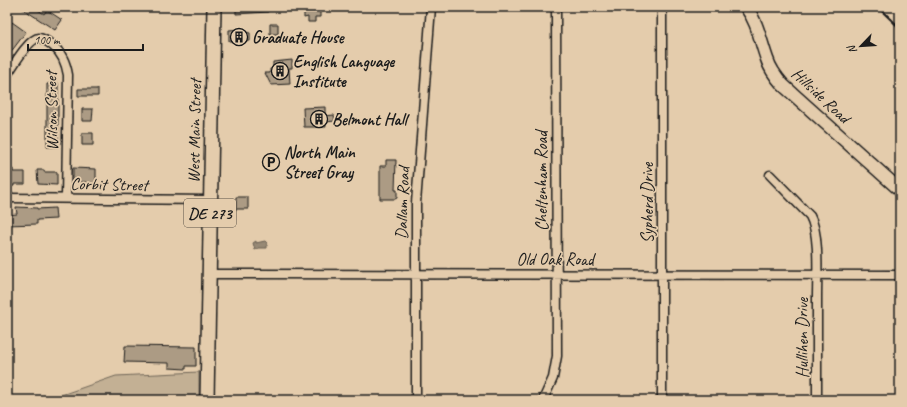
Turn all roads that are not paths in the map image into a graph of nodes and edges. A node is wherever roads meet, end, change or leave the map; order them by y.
1 (214, 7) edge
2 (431, 7) edge
3 (556, 7) edge
4 (662, 7) edge
5 (746, 7) edge
6 (7, 74) edge
7 (770, 175) dead end
8 (900, 190) edge
9 (7, 198) edge
10 (66, 198) junction
11 (210, 200) junction
12 (209, 274) junction
13 (416, 274) junction
14 (556, 274) junction
15 (662, 275) junction
16 (817, 275) junction
17 (900, 275) edge
18 (207, 400) edge
19 (416, 400) edge
20 (543, 400) edge
21 (662, 400) edge
22 (817, 400) edge

1 - 11 main road, West Main Street / DE 273
2 - 13 street, Dallam Road
3 - 14 street, Cheltenham Road
4 - 15 street, Sypherd Drive
5 - 8 street, Hillside Road
6 - 10 street, Wilson Street
7 - 16 street, Hullihen Drive
9 - 10 street, Corbit Street
10 - 11 street, Corbit Street
11 - 12 main road, West Main Street / DE 273
12 - 13 street, Old Oak Road
12 - 18 main road, West Main Street / DE 273
13 - 14 street, Old Oak Road
13 - 19 street, Dallam Road
14 - 15 street, Old Oak Road
14 - 20 street, Cheltenham Road
15 - 16 street, Old Oak Road
15 - 21 street, Sypherd Drive
16 - 17 street, Old Oak Road
16 - 22 street, Hullihen Drive

